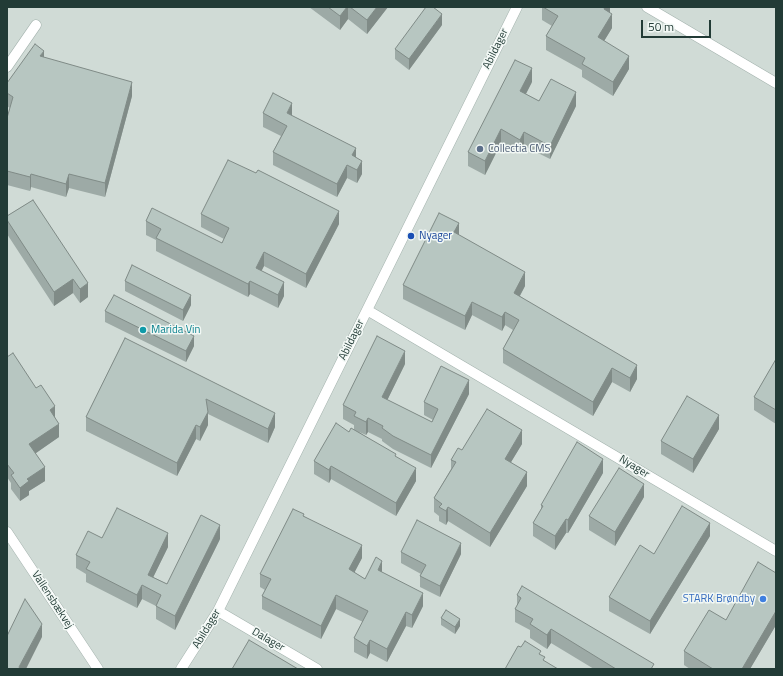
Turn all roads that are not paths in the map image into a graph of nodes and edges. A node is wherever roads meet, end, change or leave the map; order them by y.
1 (517, 7) edge
2 (647, 7) edge
3 (36, 25) dead end
4 (7, 67) edge
5 (776, 83) edge
6 (367, 310) junction
7 (7, 532) edge
8 (776, 551) edge
9 (218, 611) junction
10 (98, 669) edge
11 (182, 669) edge
12 (317, 669) edge

1 - 6 street, Abildager
2 - 5 street
3 - 4 street
6 - 8 street, Nyager
6 - 9 street, Abildager
7 - 10 street, Vallensbækvej
9 - 11 street, Abildager
9 - 12 street, Dalager

